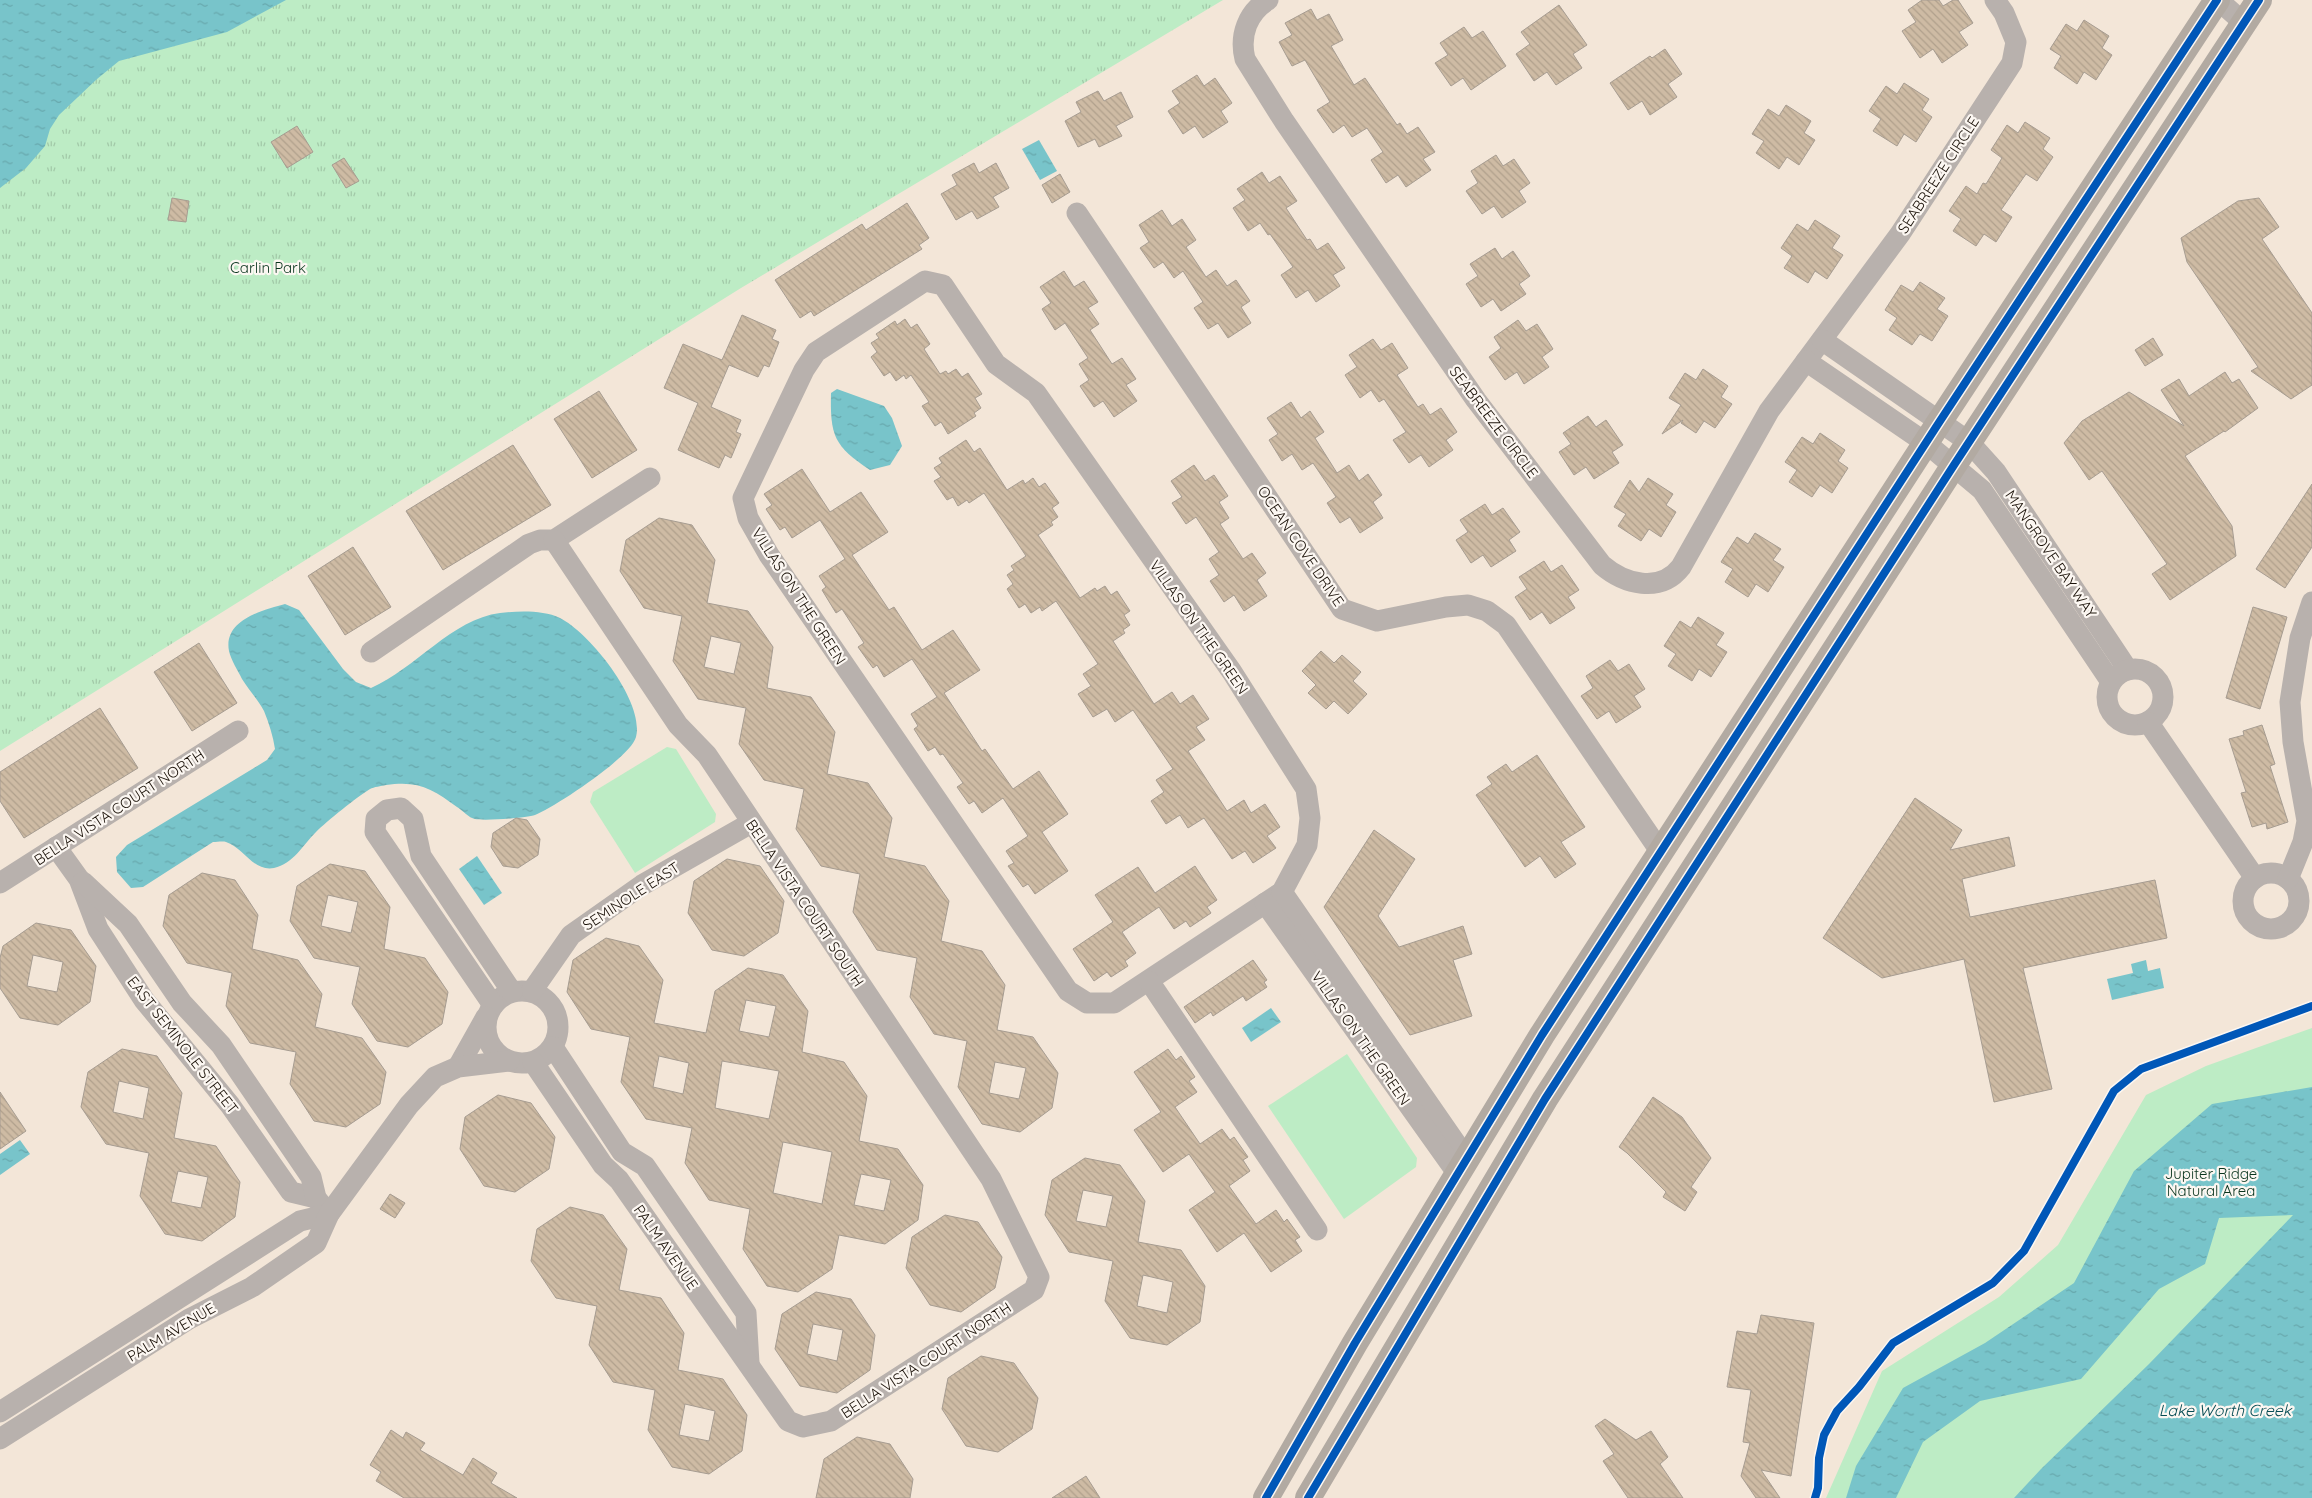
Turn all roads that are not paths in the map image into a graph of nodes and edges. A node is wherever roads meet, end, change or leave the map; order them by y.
1 (1268, 0) edge
2 (1995, 0) edge
3 (2217, 0) edge
4 (2259, 0) edge
5 (2244, 23) junction
6 (1077, 213) dead end
7 (1822, 340) junction
8 (1806, 361) junction
9 (1865, 370) junction
10 (1852, 392) junction
11 (1940, 421) junction
12 (1969, 442) junction
13 (1926, 443) junction
14 (1954, 466) junction
15 (650, 478) dead end
16 (554, 540) junction
17 (2312, 602) edge
18 (1820, 607) junction
19 (371, 652) dead end
20 (2120, 676) junction
21 (2148, 722) junction
22 (238, 731) dead end
23 (751, 823) junction
24 (56, 847) junction
25 (1660, 851) junction
26 (2255, 878) junction
27 (79, 879) junction
28 (2288, 879) junction
29 (0, 883) edge
30 (1683, 886) junction
31 (1273, 898) junction
32 (453, 902) junction
33 (432, 916) junction
34 (1149, 981) junction
35 (522, 992) junction
36 (490, 1010) junction
37 (1542, 1034) junction
38 (553, 1047) junction
39 (509, 1061) junction
40 (533, 1062) junction
41 (458, 1067) junction
42 (1462, 1165) junction
43 (322, 1206) junction
44 (1317, 1230) dead end
45 (696, 1240) junction
46 (671, 1255) junction
47 (1039, 1277) joint
48 (1416, 1314) junction
49 (749, 1363) junction
50 (0, 1412) edge
51 (803, 1427) joint
52 (0, 1439) edge
53 (1266, 1498) edge
54 (1308, 1498) edge

1 - 8 street, SEABREEZE CIRCLE
2 - 7 street, SEABREEZE CIRCLE
3 - 5 street
3 - 11 main road
4 - 5 main road
5 - 12 main road
6 - 25 street, OCEAN COVE DRIVE
7 - 8 street, SEABREEZE CIRCLE
7 - 9 street
8 - 10 street
9 - 10 street
9 - 11 street
10 - 13 street
11 - 12 street
11 - 13 main road
12 - 14 main road
12 - 20 street, MANGROVE BAY WAY
13 - 14 street
13 - 18 main road
14 - 20 street, MANGROVE BAY WAY
14 - 30 main road
15 - 16 street
16 - 19 street
16 - 23 street, BELLA VISTA COURT SOUTH
17 - 28 street
18 - 25 main road
18 - 30 main road
20 - 21 street
20 - 21 street
21 - 26 street
22 - 24 street, BELLA VISTA COURT NORTH
23 - 35 street, SEMINOLE EAST
23 - 47 street, BELLA VISTA COURT SOUTH
24 - 27 street, EAST SEMINOLE STREET
24 - 29 street, BELLA VISTA COURT NORTH
25 - 37 main road
26 - 28 street
26 - 28 street
27 - 43 street
27 - 43 street, EAST SEMINOLE STREET
30 - 48 main road
31 - 34 street, VILLAS ON THE GREEN
31 - 34 street, VILLAS ON THE GREEN
31 - 42 street, VILLAS ON THE GREEN
32 - 33 street
32 - 33 street
32 - 35 street
33 - 36 street
34 - 44 street
35 - 36 street
35 - 38 street
36 - 39 street
36 - 41 street
37 - 42 main road
37 - 48 main road
38 - 40 street
38 - 45 street
39 - 40 street
39 - 41 street, PALM AVENUE
40 - 46 street, PALM AVENUE
41 - 43 street, PALM AVENUE
42 - 53 main road
43 - 50 street, PALM AVENUE
43 - 52 street, PALM AVENUE
45 - 46 street
45 - 49 street
46 - 49 street, PALM AVENUE
47 - 51 street, BELLA VISTA COURT NORTH
48 - 54 main road
49 - 51 street, PALM AVENUE

